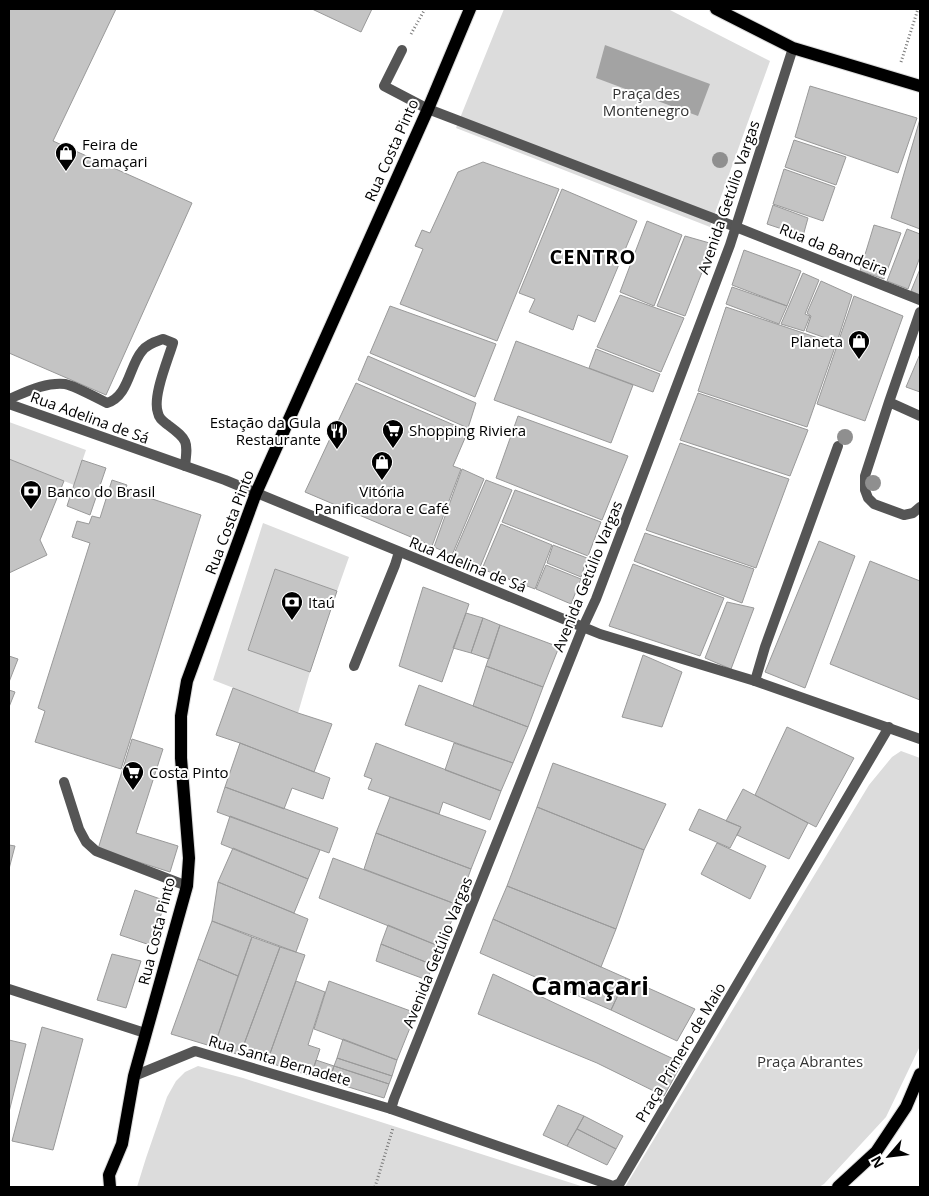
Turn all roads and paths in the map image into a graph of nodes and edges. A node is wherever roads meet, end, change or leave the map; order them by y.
1 (425, 9) edge
2 (470, 9) edge
3 (716, 9) edge
4 (918, 9) edge
5 (793, 48) junction
6 (402, 50) joint
7 (895, 79) junction
8 (920, 86) edge
9 (428, 108) junction
10 (736, 226) junction
11 (920, 300) edge
12 (920, 312) edge
13 (9, 399) edge
14 (889, 402) junction
15 (9, 404) edge
16 (920, 416) edge
17 (838, 446) dead end
18 (185, 466) junction
19 (256, 493) junction
20 (920, 507) edge
21 (399, 552) junction
22 (583, 627) junction
23 (354, 666) dead end
24 (754, 681) junction
25 (888, 728) junction
26 (920, 739) edge
27 (64, 782) dead end
28 (187, 886) junction
29 (9, 989) edge
30 (146, 1033) junction
31 (920, 1074) edge
32 (134, 1076) junction
33 (395, 1110) junction
34 (110, 1181) edge
35 (101, 1187) edge
36 (374, 1187) edge
37 (838, 1187) edge

1 - 6 path
2 - 9 main road, Rua Costa Pinto
3 - 5 main road
4 - 7 path
5 - 7 main road
5 - 10 street, Avenida Getúlio Vargas
6 - 9 street, Rua da Bandeira
7 - 8 main road
9 - 10 street, Rua da Bandeira
9 - 19 main road, Rua Costa Pinto
10 - 11 street, Rua da Bandeira
10 - 22 street, Avenida Getúlio Vargas
12 - 14 street
13 - 18 street
14 - 16 street
14 - 20 street
15 - 18 street, Rua Adelina de Sá
17 - 24 street
18 - 19 street, Rua Adelina de Sá
19 - 21 street, Rua Adelina de Sá
19 - 28 main road, Rua Costa Pinto
21 - 22 street, Rua Adelina de Sá
21 - 23 street
22 - 24 street, Rua Adelina de Sá
22 - 33 street, Avenida Getúlio Vargas
24 - 25 street, Rua Adelina de Sá
25 - 26 street, Rua Adelina de Sá
25 - 33 street, Praça Primero de Maio
27 - 28 street
28 - 30 main road, Rua Costa Pinto
29 - 30 street
30 - 32 main road, Rua Costa Pinto
31 - 37 main road
32 - 33 street, Rua Santa Bernadete
32 - 34 main road, Rua Costa Pinto
33 - 36 path
34 - 35 street

